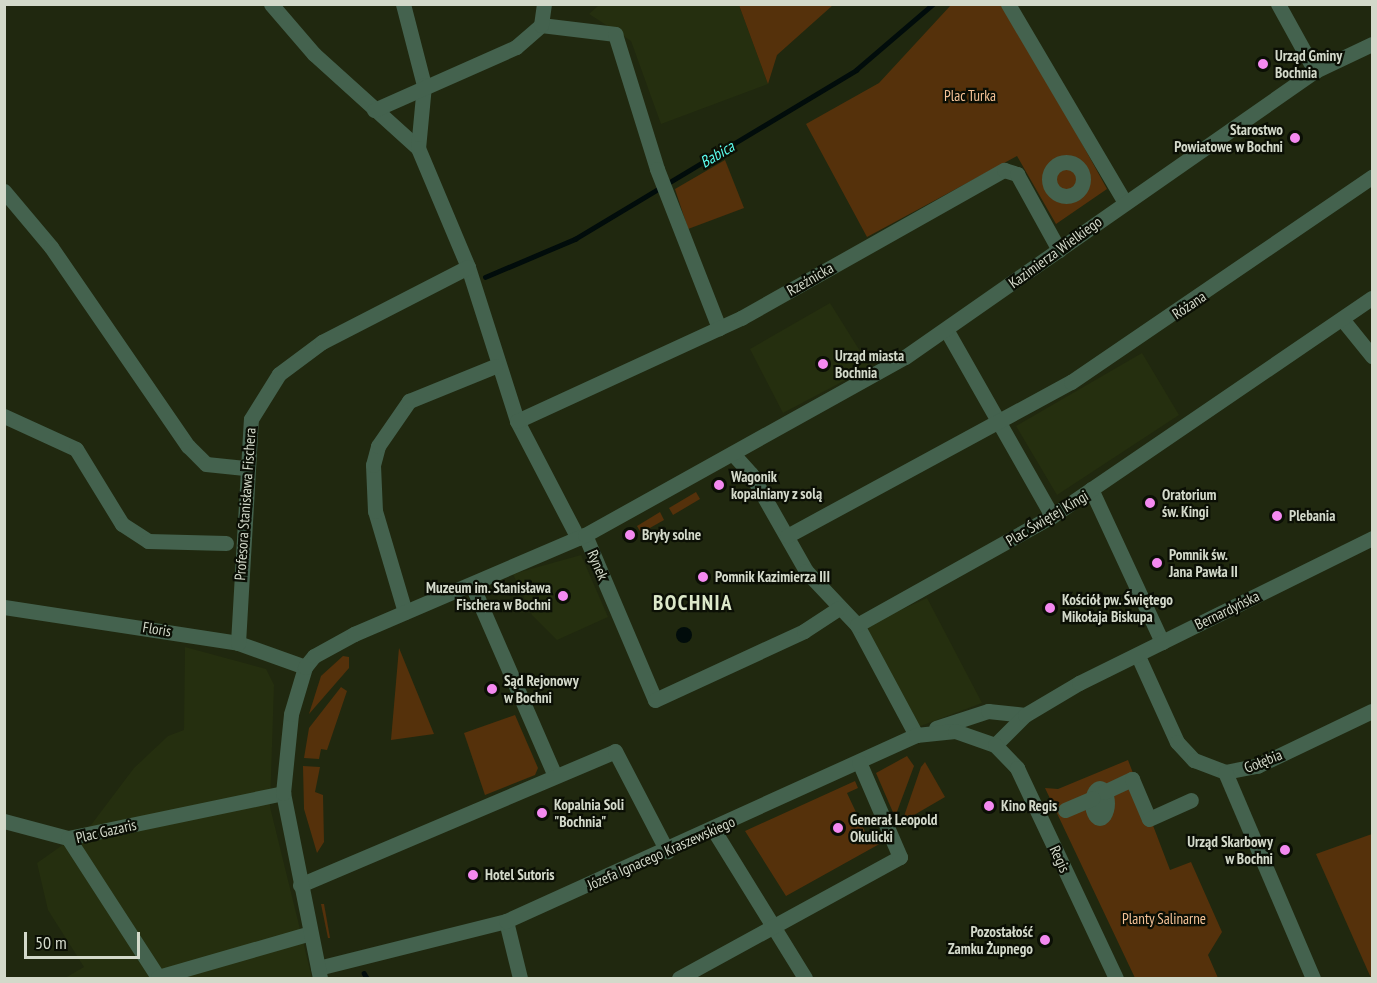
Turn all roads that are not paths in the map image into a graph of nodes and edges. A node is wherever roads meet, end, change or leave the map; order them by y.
1 (271, 4) edge
2 (403, 4) edge
3 (544, 4) edge
4 (1008, 4) edge
5 (1278, 4) edge
6 (541, 25) junction
7 (1372, 44) edge
8 (1315, 71) junction
9 (424, 85) junction
10 (374, 110) junction
11 (418, 148) junction
12 (1372, 177) edge
13 (4, 190) edge
14 (1124, 201) junction
15 (1059, 250) junction
16 (468, 267) junction
17 (1372, 298) edge
18 (1342, 319) junction
19 (719, 328) junction
20 (947, 331) junction
21 (1372, 356) edge
22 (495, 366) junction
23 (4, 416) edge
24 (517, 421) junction
25 (999, 424) junction
26 (733, 454) junction
27 (245, 468) junction
28 (1091, 489) junction
29 (1052, 516) junction
30 (788, 536) junction
31 (581, 537) junction
32 (1372, 538) edge
33 (226, 543) dead end
34 (472, 585) junction
35 (4, 607) edge
36 (839, 608) junction
37 (405, 612) junction
38 (857, 625) junction
39 (1162, 642) junction
40 (238, 643) junction
41 (1138, 656) junction
42 (305, 666) junction
43 (1372, 711) edge
44 (1025, 715) junction
45 (920, 734) junction
46 (995, 745) junction
47 (859, 762) junction
48 (1225, 772) junction
49 (555, 776) junction
50 (283, 794) junction
51 (1191, 800) dead end
52 (1065, 810) dead end
53 (4, 821) edge
54 (713, 829) junction
55 (68, 838) junction
56 (667, 851) junction
57 (300, 885) junction
58 (506, 921) junction
59 (775, 930) junction
60 (310, 933) junction
61 (319, 973) edge
62 (520, 978) edge
63 (679, 978) edge
64 (805, 978) edge
65 (1116, 978) edge
66 (1313, 978) edge

1 - 10 street
2 - 9 street
3 - 6 street
4 - 14 street
5 - 8 street
6 - 9 street
6 - 19 street
7 - 8 street, Kazimierza Wielkiego
8 - 14 street, Kazimierza Wielkiego
9 - 10 street
9 - 11 street
10 - 11 street
11 - 16 street
12 - 25 street, Różana
13 - 27 street
14 - 15 street, Kazimierza Wielkiego
15 - 19 street, Rzeźnicka
15 - 20 street, Kazimierza Wielkiego
16 - 22 street
16 - 27 street, Profesora Stanisława Fischera
17 - 18 street
18 - 21 street
18 - 28 street
19 - 24 street, Rzeźnicka
20 - 25 street
20 - 26 street, Kazimierza Wielkiego
22 - 24 street
22 - 37 street
23 - 33 street
24 - 31 street
25 - 29 street
25 - 30 street, Różana
26 - 30 street
26 - 31 street, Rynek
27 - 40 street, Profesora Stanisława Fischera
28 - 29 street, Plac Świętej Kingi
28 - 39 street, Plac Świętej Kingi
29 - 38 street, Plac Świętej Kingi
30 - 36 street
31 - 34 street
31 - 36 street, Rynek
32 - 39 street, Bernardyńska
34 - 37 street
34 - 49 street
35 - 40 street, Floris
36 - 38 street
37 - 42 street
38 - 45 street
39 - 41 street, Bernardyńska
40 - 42 street, Floris
41 - 44 street, Bernardyńska
41 - 48 street, Gołębia
42 - 50 street
43 - 48 street, Gołębia
44 - 45 street
44 - 46 street, Bernardyńska
45 - 46 street, Józefa Ignacego Kraszewskiego
45 - 47 street, Józefa Ignacego Kraszewskiego
46 - 65 street, Regis
47 - 54 street, Józefa Ignacego Kraszewskiego
47 - 59 street
48 - 66 street
49 - 56 street
49 - 57 street
50 - 55 street, Plac Gazaris
50 - 57 street
51 - 52 street
53 - 55 street
54 - 56 street, Józefa Ignacego Kraszewskiego
54 - 59 street
55 - 60 street, Plac Gazaris
56 - 58 street, Józefa Ignacego Kraszewskiego
57 - 60 street
58 - 61 street, Józefa Ignacego Kraszewskiego
58 - 62 street
59 - 63 street
59 - 64 street
60 - 61 street

